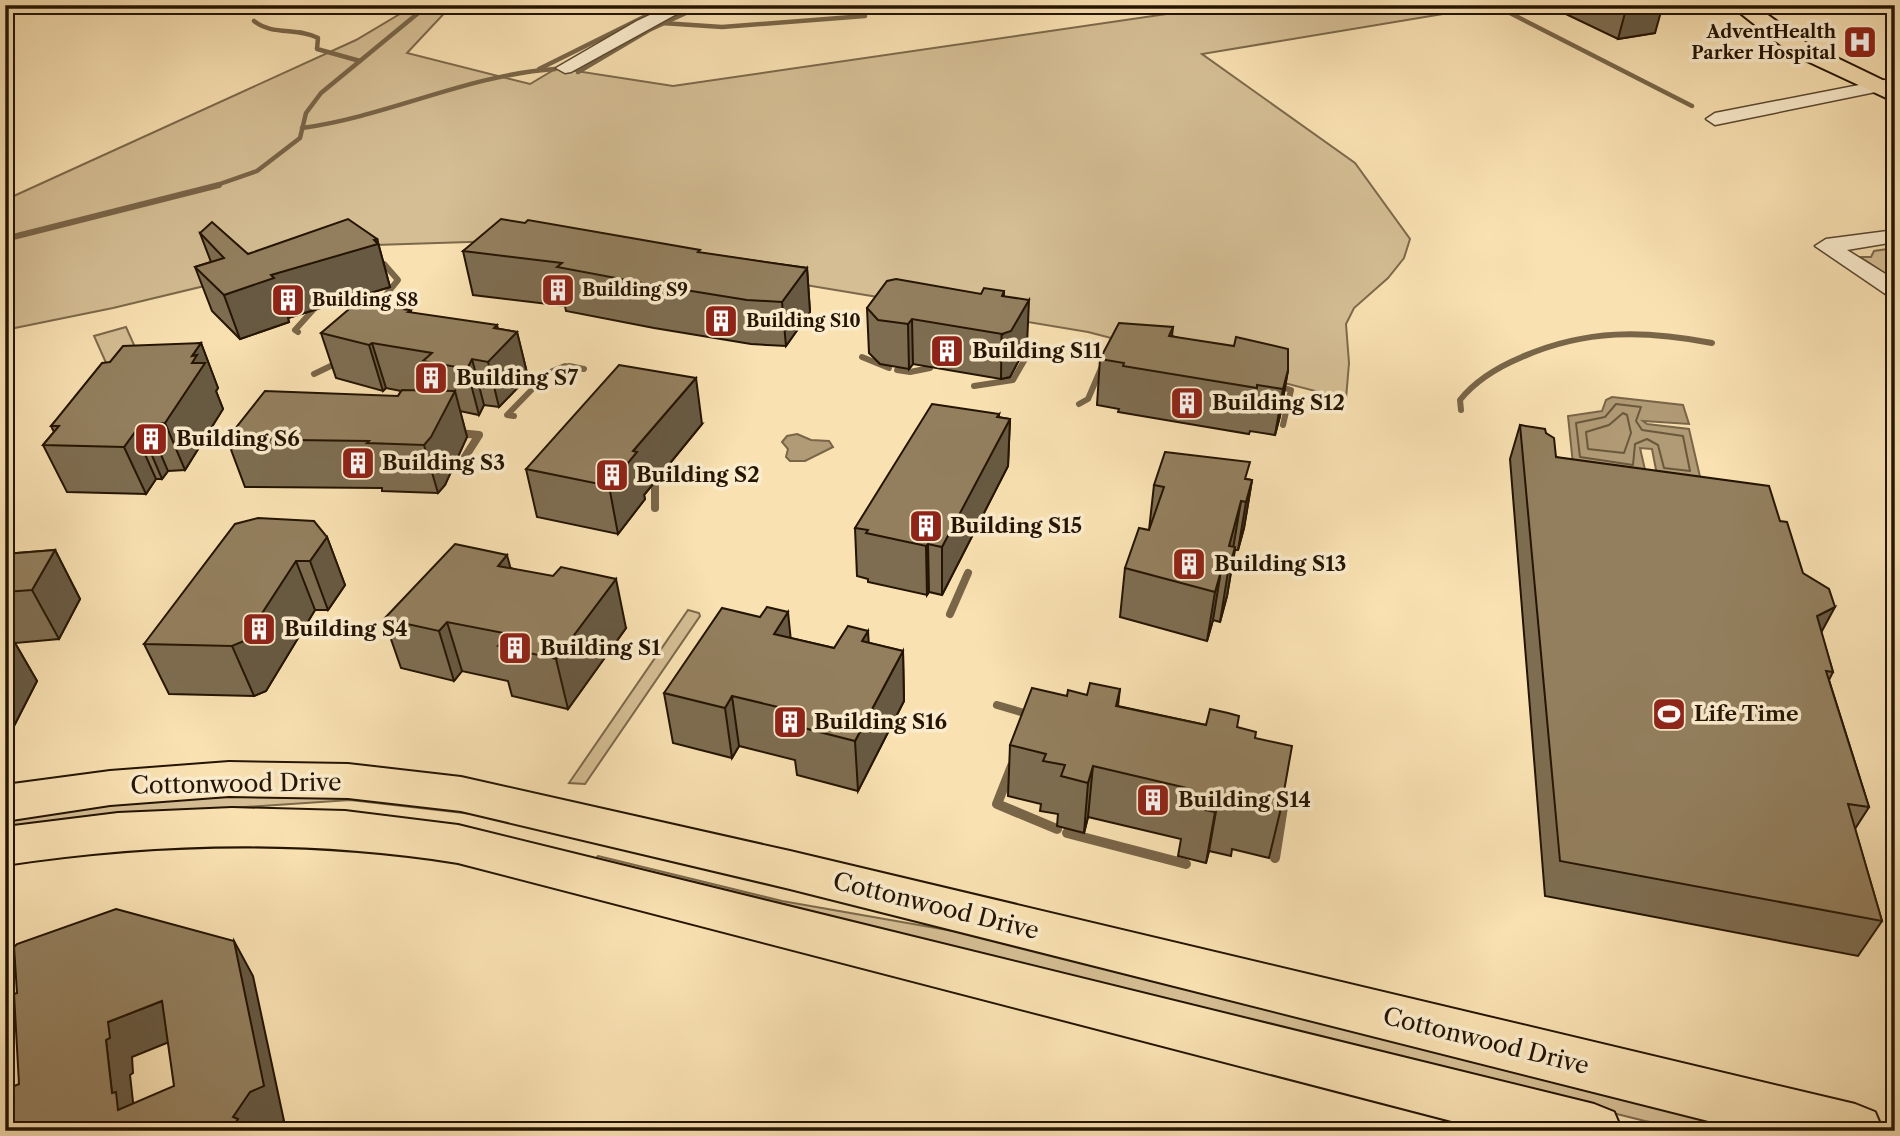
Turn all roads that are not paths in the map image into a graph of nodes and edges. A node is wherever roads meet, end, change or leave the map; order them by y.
1 (685, 5) edge
2 (1740, 5) edge
3 (1766, 5) edge
4 (565, 68) dead end
5 (1890, 86) edge
6 (1715, 119) dead end
7 (1895, 236) edge
8 (1895, 290) edge
9 (5, 803) edge
10 (5, 846) edge
11 (1594, 1131) edge
12 (1855, 1131) edge

1 - 4 street
2 - 5 main road
3 - 5 main road
5 - 6 street
7 - 8 street
9 - 12 main road, Cottonwood Drive
10 - 11 main road, Cottonwood Drive

